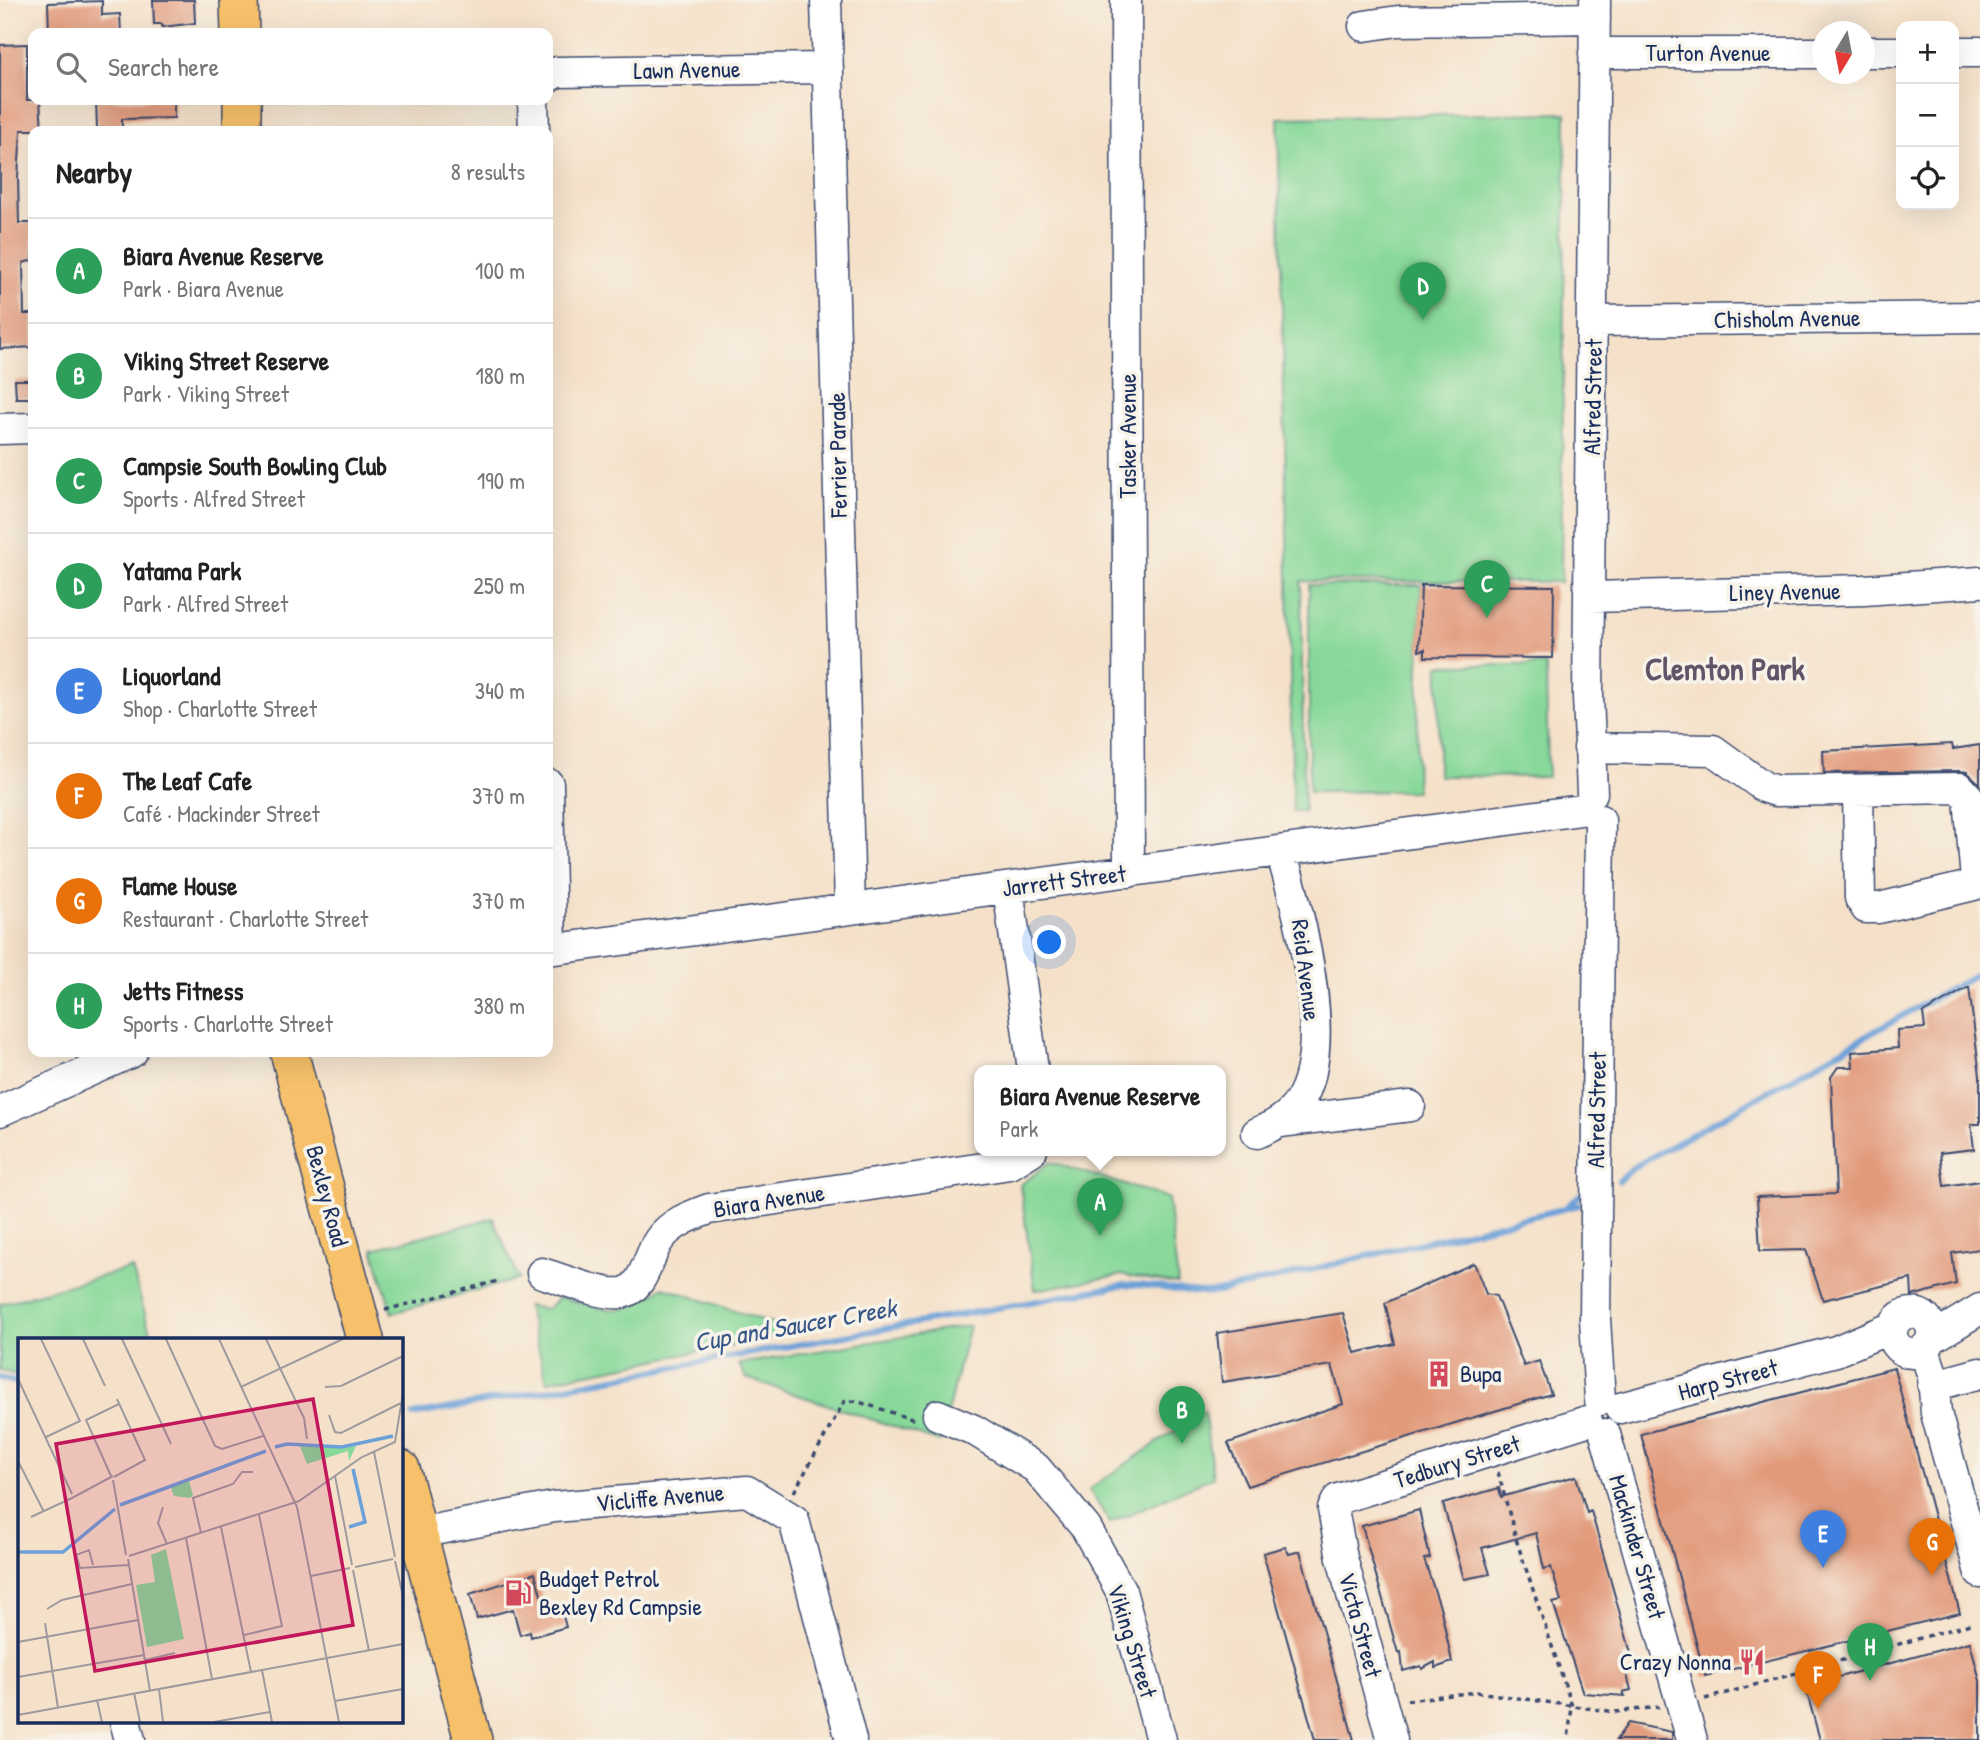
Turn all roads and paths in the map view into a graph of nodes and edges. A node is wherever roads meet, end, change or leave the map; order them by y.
1 (240, 0) edge
2 (827, 0) edge
3 (1126, 0) edge
4 (1595, 9) edge
5 (1364, 26) dead end
6 (240, 28) edge
7 (1875, 52) edge
8 (1896, 52) edge
9 (1959, 52) edge
10 (1980, 52) edge
11 (1594, 53) junction
12 (1812, 53) edge
13 (828, 68) junction
14 (553, 75) edge
15 (242, 105) edge
16 (533, 105) edge
17 (242, 126) edge
18 (534, 126) edge
19 (1980, 317) edge
20 (1594, 321) junction
21 (28, 428) edge
22 (0, 429) edge
23 (1980, 582) edge
24 (1590, 597) junction
25 (1589, 748) junction
26 (1858, 792) junction
27 (1591, 808) junction
28 (1281, 852) junction
29 (1129, 872) junction
30 (1008, 888) junction
31 (850, 909) junction
32 (553, 949) edge
33 (121, 1057) edge
34 (291, 1057) edge
35 (1032, 1065) edge
36 (1410, 1106) dead end
37 (0, 1111) edge
38 (1023, 1156) edge
39 (542, 1273) dead end
40 (498, 1281) dead end
41 (1980, 1309) edge
42 (375, 1325) edge
43 (1914, 1339) junction
44 (1980, 1373) edge
45 (1935, 1400) junction
46 (938, 1415) joint
47 (1603, 1416) junction
48 (1497, 1470) dead end
49 (402, 1473) edge
50 (1969, 1496) edge
51 (1333, 1509) joint
52 (782, 1513) junction
53 (418, 1533) junction
54 (1980, 1573) edge
55 (1970, 1624) dead end
56 (1404, 1700) dead end
57 (1682, 1705) junction
58 (1572, 1706) junction
59 (125, 1722) edge
60 (130, 1740) edge
61 (473, 1740) edge
62 (851, 1740) edge
63 (1161, 1740) edge
64 (1392, 1740) edge
65 (1568, 1740) edge
66 (1692, 1740) edge

1 - 6 main road
2 - 13 street, Ferrier Parade
3 - 29 street, Tasker Avenue
4 - 5 street
4 - 11 street, Alfred Street
7 - 8 street
9 - 10 street
11 - 12 street, Turton Avenue
11 - 20 street, Alfred Street
13 - 14 street, Lawn Avenue
13 - 31 street, Ferrier Parade
15 - 17 main road
16 - 18 street
19 - 20 street, Chisholm Avenue
20 - 24 street, Alfred Street
21 - 22 street
23 - 24 street, Liney Avenue
24 - 25 street, Alfred Street
25 - 26 street
25 - 27 street, Alfred Street
26 - 26 street
27 - 28 street, Jarrett Street
27 - 47 street, Alfred Street
28 - 29 street, Jarrett Street
28 - 36 street, Reid Avenue
29 - 30 street, Jarrett Street
30 - 31 street, Jarrett Street
30 - 35 street
31 - 32 street, Jarrett Street
33 - 37 street
34 - 42 main road, Bexley Road
38 - 39 street, Biara Avenue
40 - 42 path
41 - 43 street, Harp Street
43 - 45 street
43 - 47 street, Harp Street
44 - 45 street
45 - 50 street
46 - 52 path
46 - 63 street, Viking Street
47 - 51 street, Tedbury Street
47 - 57 street, Mackinder Street
48 - 58 path
49 - 53 main road
50 - 54 street
51 - 64 street, Victa Street
52 - 53 street, Vicliffe Avenue
52 - 62 street, Vicliffe Avenue
53 - 61 main road
55 - 57 path
56 - 58 path
57 - 58 path
57 - 66 street, Mackinder Street
58 - 65 path
59 - 60 street

